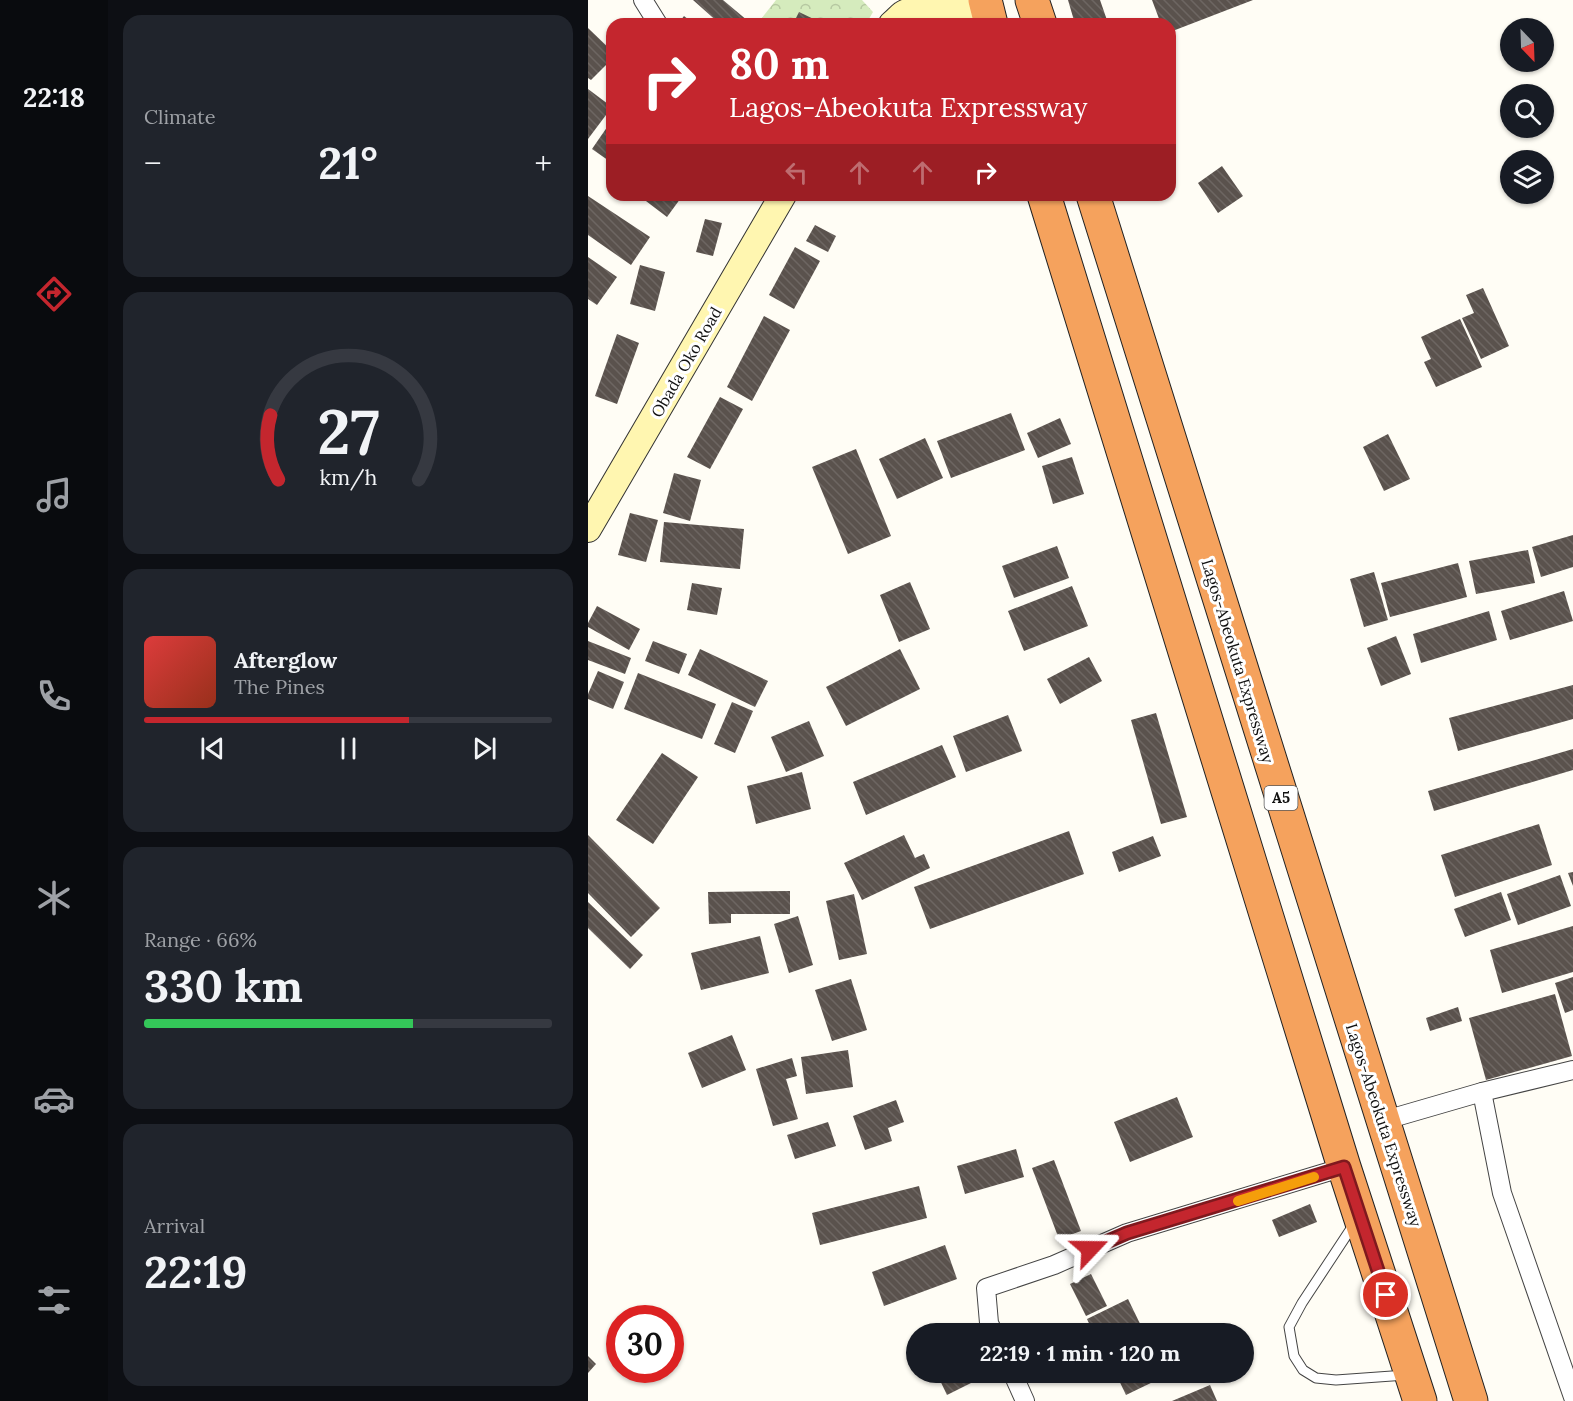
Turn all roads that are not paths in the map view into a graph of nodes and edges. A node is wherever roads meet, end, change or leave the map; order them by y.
1 (643, 0) edge
2 (890, 0) edge
3 (1032, 0) edge
4 (988, 13) edge
5 (654, 18) edge
6 (882, 18) edge
7 (899, 18) edge
8 (1038, 18) edge
9 (779, 201) edge
10 (1046, 201) edge
11 (1095, 201) edge
12 (588, 529) edge
13 (1573, 1070) edge
14 (1482, 1092) junction
15 (1382, 1121) junction
16 (1344, 1167) junction
17 (1360, 1215) junction
18 (989, 1323) edge
19 (1017, 1383) edge
20 (1416, 1388) edge
21 (1573, 1397) edge
22 (1025, 1401) edge
23 (1471, 1401) edge

1 - 5 street
2 - 6 main road
3 - 8 highway
4 - 7 main road
9 - 12 main road, Obada Oko Road
10 - 16 highway
11 - 15 highway, Lagos-Abeokuta Expressway / A5
13 - 14 street
14 - 15 street
14 - 21 street
15 - 23 highway, Lagos-Abeokuta Expressway / A5
16 - 17 highway
16 - 18 street
17 - 20 highway
17 - 20 lane
19 - 22 street

